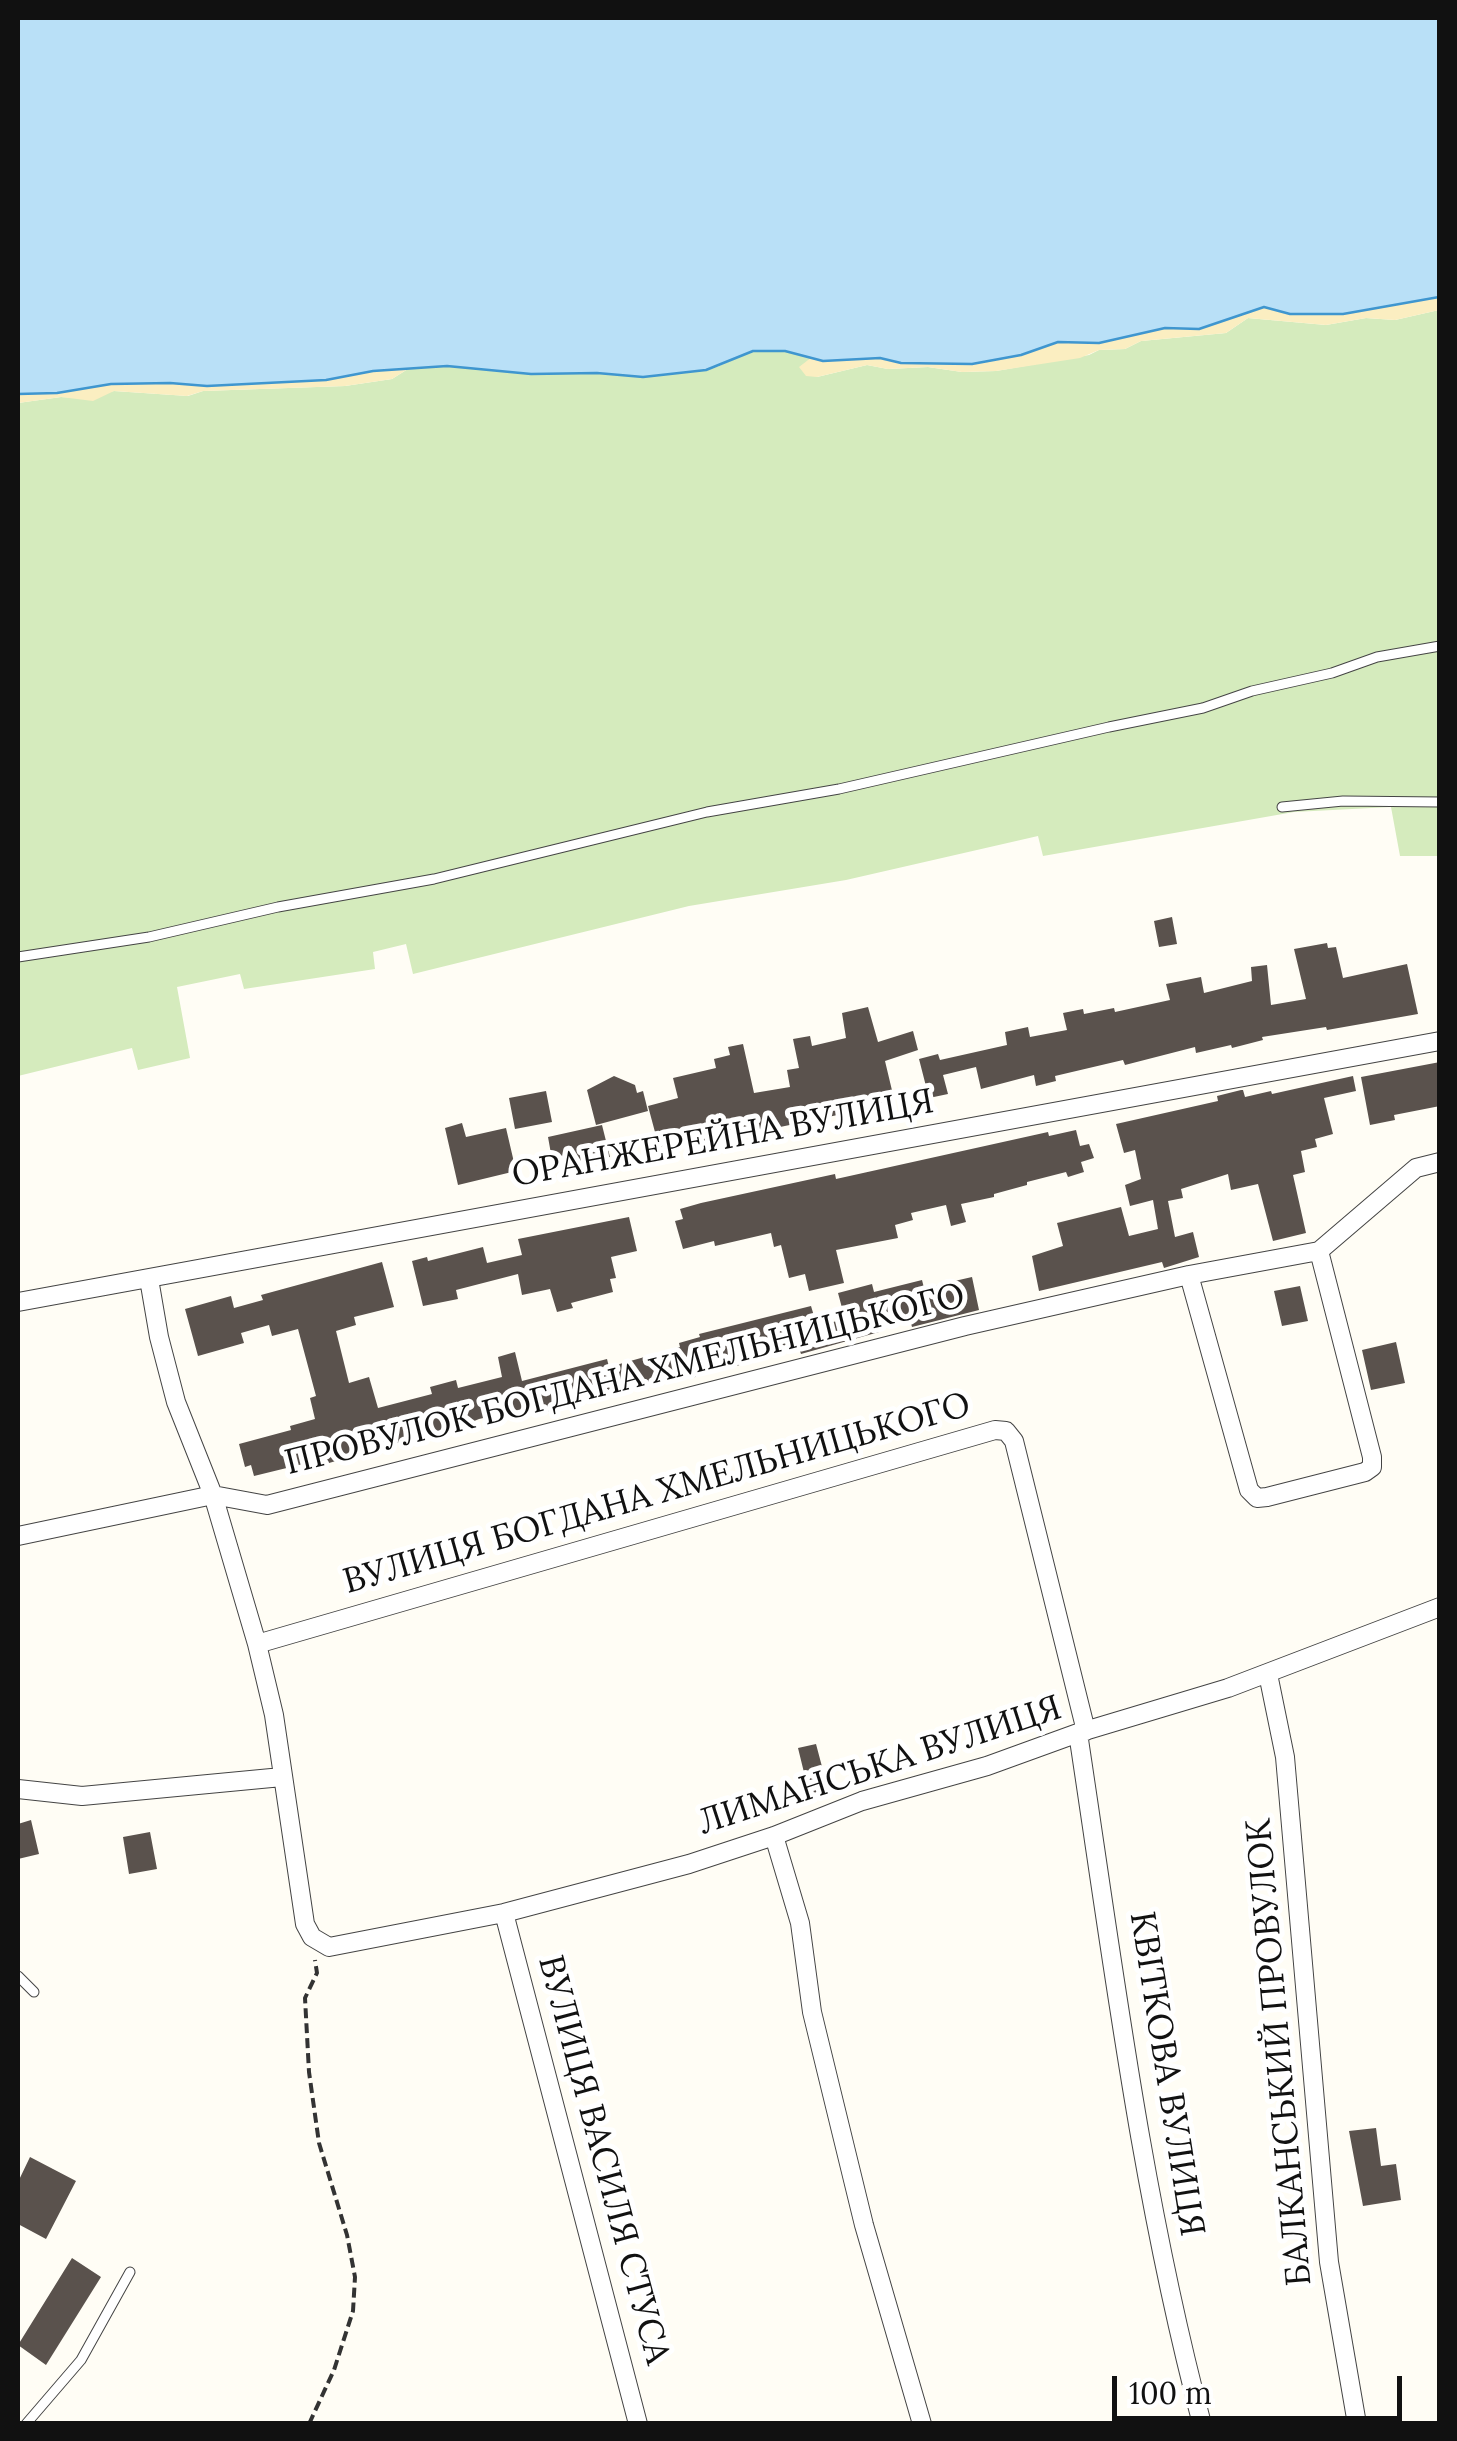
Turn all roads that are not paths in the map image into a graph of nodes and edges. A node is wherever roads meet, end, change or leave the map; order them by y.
1 (1440, 646) edge
2 (1440, 802) edge
3 (1282, 807) dead end
4 (18, 957) edge
5 (1440, 1041) edge
6 (1440, 1162) edge
7 (1318, 1251) junction
8 (1189, 1275) junction
9 (149, 1280) junction
10 (18, 1302) edge
11 (214, 1495) junction
12 (18, 1536) edge
13 (1440, 1608) edge
14 (257, 1644) junction
15 (1268, 1674) junction
16 (1082, 1732) junction
17 (282, 1777) junction
18 (18, 1789) edge
19 (774, 1836) junction
20 (504, 1913) junction
21 (18, 1976) edge
22 (34, 1992) dead end
23 (130, 2272) dead end
24 (26, 2424) edge
25 (638, 2424) edge
26 (922, 2424) edge
27 (1202, 2424) edge
28 (1357, 2424) edge

1 - 4 lane
2 - 3 lane
5 - 9 street, ОРАНЖЕРЕЙНА ВУЛИЦЯ
6 - 7 street, ПРОВУЛОК БОГДАНА ХМЕЛЬНИЦЬКОГО
7 - 8 street, ПРОВУЛОК БОГДАНА ХМЕЛЬНИЦЬКОГО
7 - 8 street
8 - 11 street, ПРОВУЛОК БОГДАНА ХМЕЛЬНИЦЬКОГО
9 - 10 street, ОРАНЖЕРЕЙНА ВУЛИЦЯ
9 - 11 street
11 - 12 street, ПРОВУЛОК БОГДАНА ХМЕЛЬНИЦЬКОГО
11 - 14 street
13 - 15 street, ЛИМАНСЬКА ВУЛИЦЯ
14 - 16 street, ВУЛИЦЯ БОГДАНА ХМЕЛЬНИЦЬКОГО
14 - 17 street
15 - 16 street, ЛИМАНСЬКА ВУЛИЦЯ
15 - 28 street, БАЛКАНСЬКИЙ ПРОВУЛОК
16 - 19 street, ЛИМАНСЬКА ВУЛИЦЯ
16 - 27 street, КВІТКОВА ВУЛИЦЯ
17 - 18 street
17 - 20 street, ЛИМАНСЬКА ВУЛИЦЯ
19 - 20 street, ЛИМАНСЬКА ВУЛИЦЯ
19 - 26 street
20 - 25 street, ВУЛИЦЯ ВАСИЛЯ СТУСА
21 - 22 lane
23 - 24 lane

